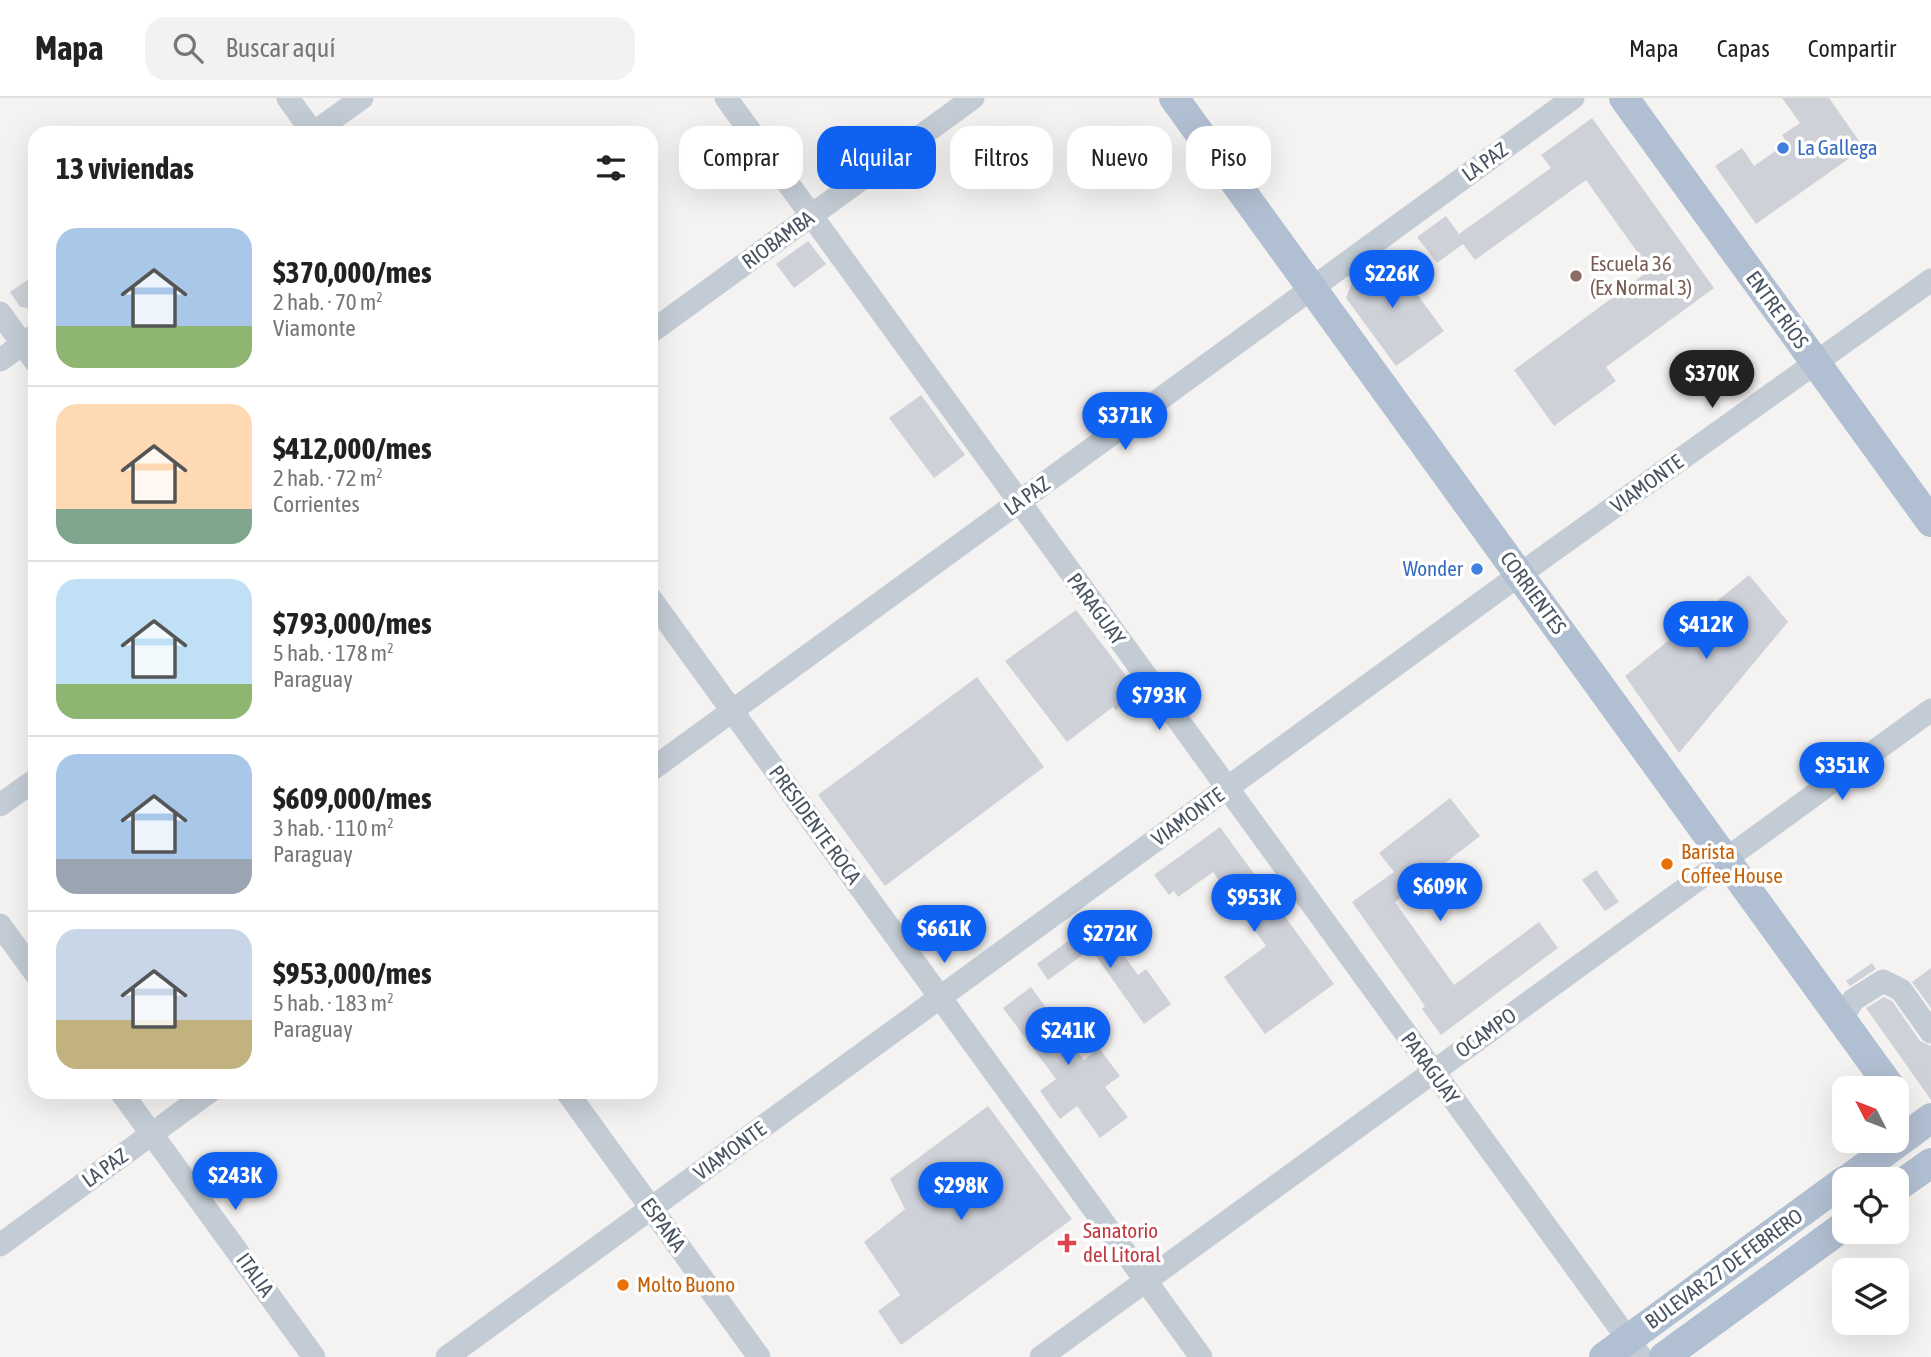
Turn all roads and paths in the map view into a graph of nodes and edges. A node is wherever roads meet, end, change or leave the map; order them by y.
1 (288, 98) edge
2 (362, 98) edge
3 (726, 98) edge
4 (973, 98) edge
5 (1174, 98) edge
6 (1573, 98) edge
7 (1624, 98) edge
8 (308, 126) edge
9 (323, 126) edge
10 (811, 216) junction
11 (1931, 280) edge
12 (1312, 288) junction
13 (0, 313) edge
14 (658, 327) edge
15 (28, 344) edge
16 (28, 348) edge
17 (0, 360) edge
18 (1816, 363) junction
19 (1019, 502) junction
20 (1931, 522) edge
21 (1519, 575) junction
22 (658, 609) edge
23 (1931, 710) edge
24 (732, 711) junction
25 (658, 765) edge
26 (28, 785) edge
27 (1227, 788) junction
28 (0, 806) edge
29 (1727, 859) junction
30 (0, 925) edge
31 (28, 963) edge
32 (940, 997) junction
33 (1842, 1019) junction
34 (1931, 1032) edge
35 (1433, 1072) junction
36 (1882, 1076) edge
37 (126, 1099) edge
38 (200, 1099) edge
39 (572, 1099) edge
40 (1909, 1110) edge
41 (1927, 1130) edge
42 (152, 1134) junction
43 (1931, 1163) edge
44 (1867, 1167) edge
45 (1909, 1179) edge
46 (1832, 1191) edge
47 (651, 1208) junction
48 (1832, 1235) edge
49 (0, 1245) edge
50 (1146, 1281) junction
51 (1624, 1351) edge
52 (314, 1357) edge
53 (447, 1357) edge
54 (760, 1357) edge
55 (1041, 1357) edge
56 (1201, 1357) edge
57 (1664, 1357) edge

1 - 8 street
2 - 9 street
3 - 10 street, PARAGUAY
4 - 10 street, RIOBAMBA
5 - 12 main road, CORRIENTES
6 - 12 street, LA PAZ
7 - 18 main road, ENTRE RÍOS
10 - 14 street, RIOBAMBA
10 - 19 street, PARAGUAY
11 - 18 street, VIAMONTE
12 - 19 street, LA PAZ
12 - 21 main road, CORRIENTES
13 - 15 street
16 - 17 street
18 - 20 main road, ENTRE RÍOS
18 - 21 street, VIAMONTE
19 - 24 street, LA PAZ
19 - 27 street, PARAGUAY
21 - 27 street, VIAMONTE
21 - 29 main road, CORRIENTES
22 - 24 street, PRESIDENTE ROCA
23 - 29 street, OCAMPO
24 - 25 street, LA PAZ
24 - 32 street, PRESIDENTE ROCA
26 - 28 street
27 - 32 street, VIAMONTE
27 - 35 street, PARAGUAY
29 - 33 main road, CORRIENTES
29 - 35 street, OCAMPO
30 - 31 street
32 - 47 street, VIAMONTE
32 - 50 street, PRESIDENTE ROCA
33 - 34 street
33 - 36 main road, CORRIENTES
35 - 50 street, OCAMPO
35 - 51 street, PARAGUAY
37 - 42 street, ITALIA
38 - 42 street, LA PAZ
39 - 47 street, ESPAÑA
40 - 41 main road
41 - 44 main road, BULEVAR 27 DE FEBRERO
42 - 49 street, LA PAZ
42 - 52 street, ITALIA
43 - 45 main road
46 - 51 main road, BULEVAR 27 DE FEBRERO
47 - 53 street, VIAMONTE
47 - 54 street, ESPAÑA
48 - 57 main road, BULEVAR 27 DE FEBRERO
50 - 55 street, OCAMPO
50 - 56 street, PRESIDENTE ROCA

